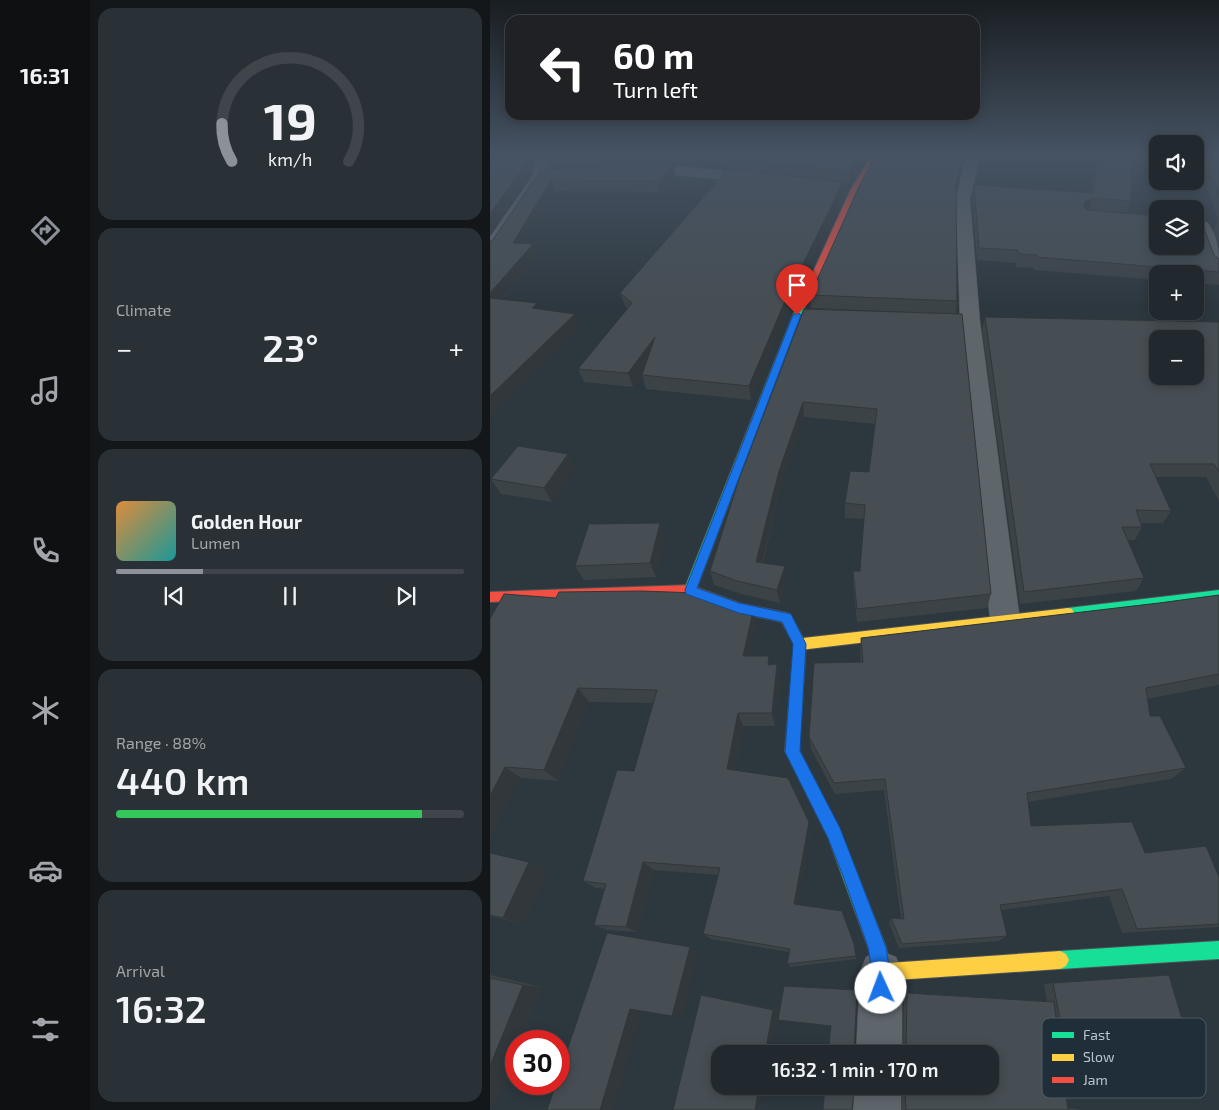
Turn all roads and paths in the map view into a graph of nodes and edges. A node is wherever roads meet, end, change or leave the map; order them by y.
1 (522, 205) edge
2 (842, 205) edge
3 (963, 205) edge
4 (1206, 226) edge
5 (490, 249) edge
6 (1219, 266) edge
7 (797, 315) junction
8 (816, 316) edge
9 (690, 590) junction
10 (1219, 595) edge
11 (490, 597) edge
12 (1005, 620) junction
13 (800, 644) junction
14 (1219, 950) edge
15 (881, 972) junction
16 (879, 1045) edge
17 (878, 1095) edge
18 (877, 1110) edge

1 - 5 street
2 - 7 street
3 - 12 street
4 - 6 street
7 - 8 street
7 - 9 street
9 - 11 street
9 - 13 street
10 - 12 street
12 - 13 street
13 - 15 street
14 - 15 street
15 - 16 street
17 - 18 street

